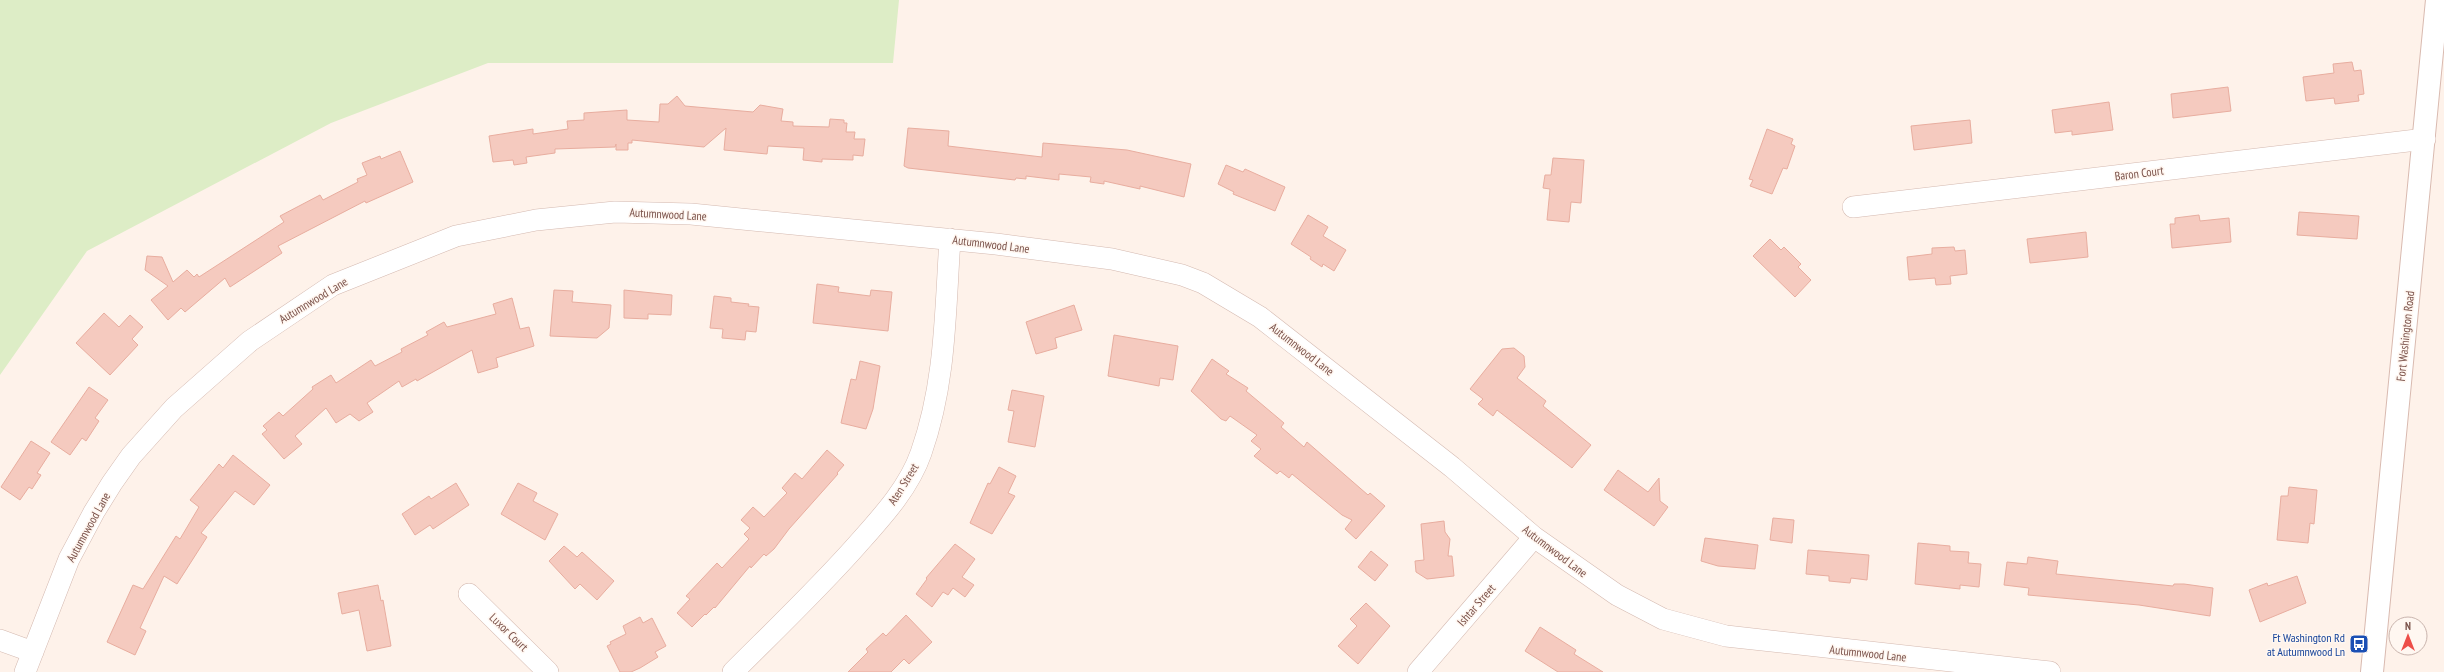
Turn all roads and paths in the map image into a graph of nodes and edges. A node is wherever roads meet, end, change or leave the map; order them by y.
1 (2437, 0) edge
2 (2425, 138) junction
3 (1853, 207) dead end
4 (950, 239) junction
5 (1534, 537) junction
6 (469, 594) dead end
7 (0, 640) edge
8 (33, 652) junction
9 (25, 672) edge
10 (548, 672) edge
11 (733, 672) edge
12 (1418, 672) edge
13 (2050, 672) edge
14 (2372, 672) edge

1 - 2 main road, Fort Washington Road
2 - 3 street, Baron Court
2 - 14 main road, Fort Washington Road
4 - 5 street, Autumnwood Lane
4 - 8 street, Autumnwood Lane
4 - 11 street, Aten Street
5 - 12 street, Ishtar Street
5 - 13 street, Autumnwood Lane
6 - 10 street, Luxor Court
7 - 8 street
8 - 9 street, Autumnwood Lane

